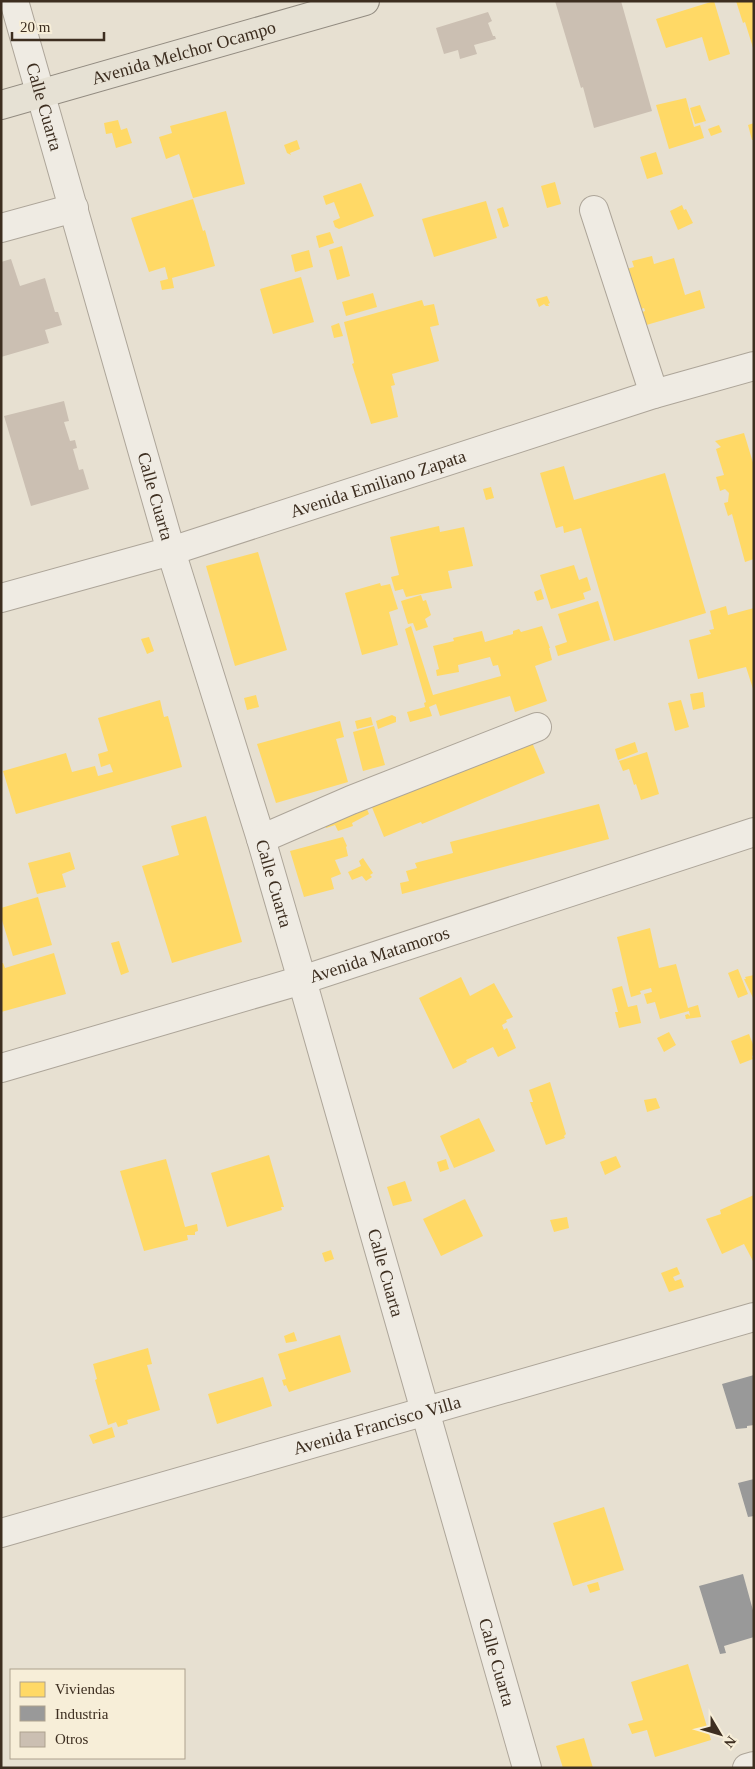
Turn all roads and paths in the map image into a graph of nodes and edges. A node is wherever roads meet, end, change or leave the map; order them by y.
1 (14, 1) edge
2 (365, 1) edge
3 (327, 7) edge
4 (40, 94) junction
5 (1, 105) edge
6 (74, 208) junction
7 (594, 210) dead end
8 (1, 228) edge
9 (754, 366) edge
10 (654, 394) junction
11 (171, 551) junction
12 (1, 598) edge
13 (537, 727) dead end
14 (754, 832) edge
15 (261, 839) junction
16 (302, 980) junction
17 (1, 1068) edge
18 (754, 1317) edge
19 (426, 1411) junction
20 (1, 1533) edge
21 (754, 1766) edge
22 (527, 1768) edge
23 (747, 1768) edge

1 - 4 street, Calle Cuarta
2 - 3 main road, Avenida Melchor Ocampo
3 - 4 main road, Avenida Melchor Ocampo
4 - 5 main road, Avenida Melchor Ocampo
4 - 6 street, Calle Cuarta
6 - 8 street
6 - 11 street, Calle Cuarta
7 - 10 street
9 - 10 street, Avenida Emiliano Zapata
10 - 11 street, Avenida Emiliano Zapata
11 - 12 street, Avenida Emiliano Zapata
11 - 15 street, Calle Cuarta
13 - 15 street
14 - 16 street, Avenida Matamoros
15 - 16 street, Calle Cuarta
16 - 17 street, Avenida Matamoros
16 - 19 street, Calle Cuarta
18 - 19 street, Avenida Francisco Villa
19 - 20 street, Avenida Francisco Villa
19 - 22 street, Calle Cuarta
21 - 23 street

